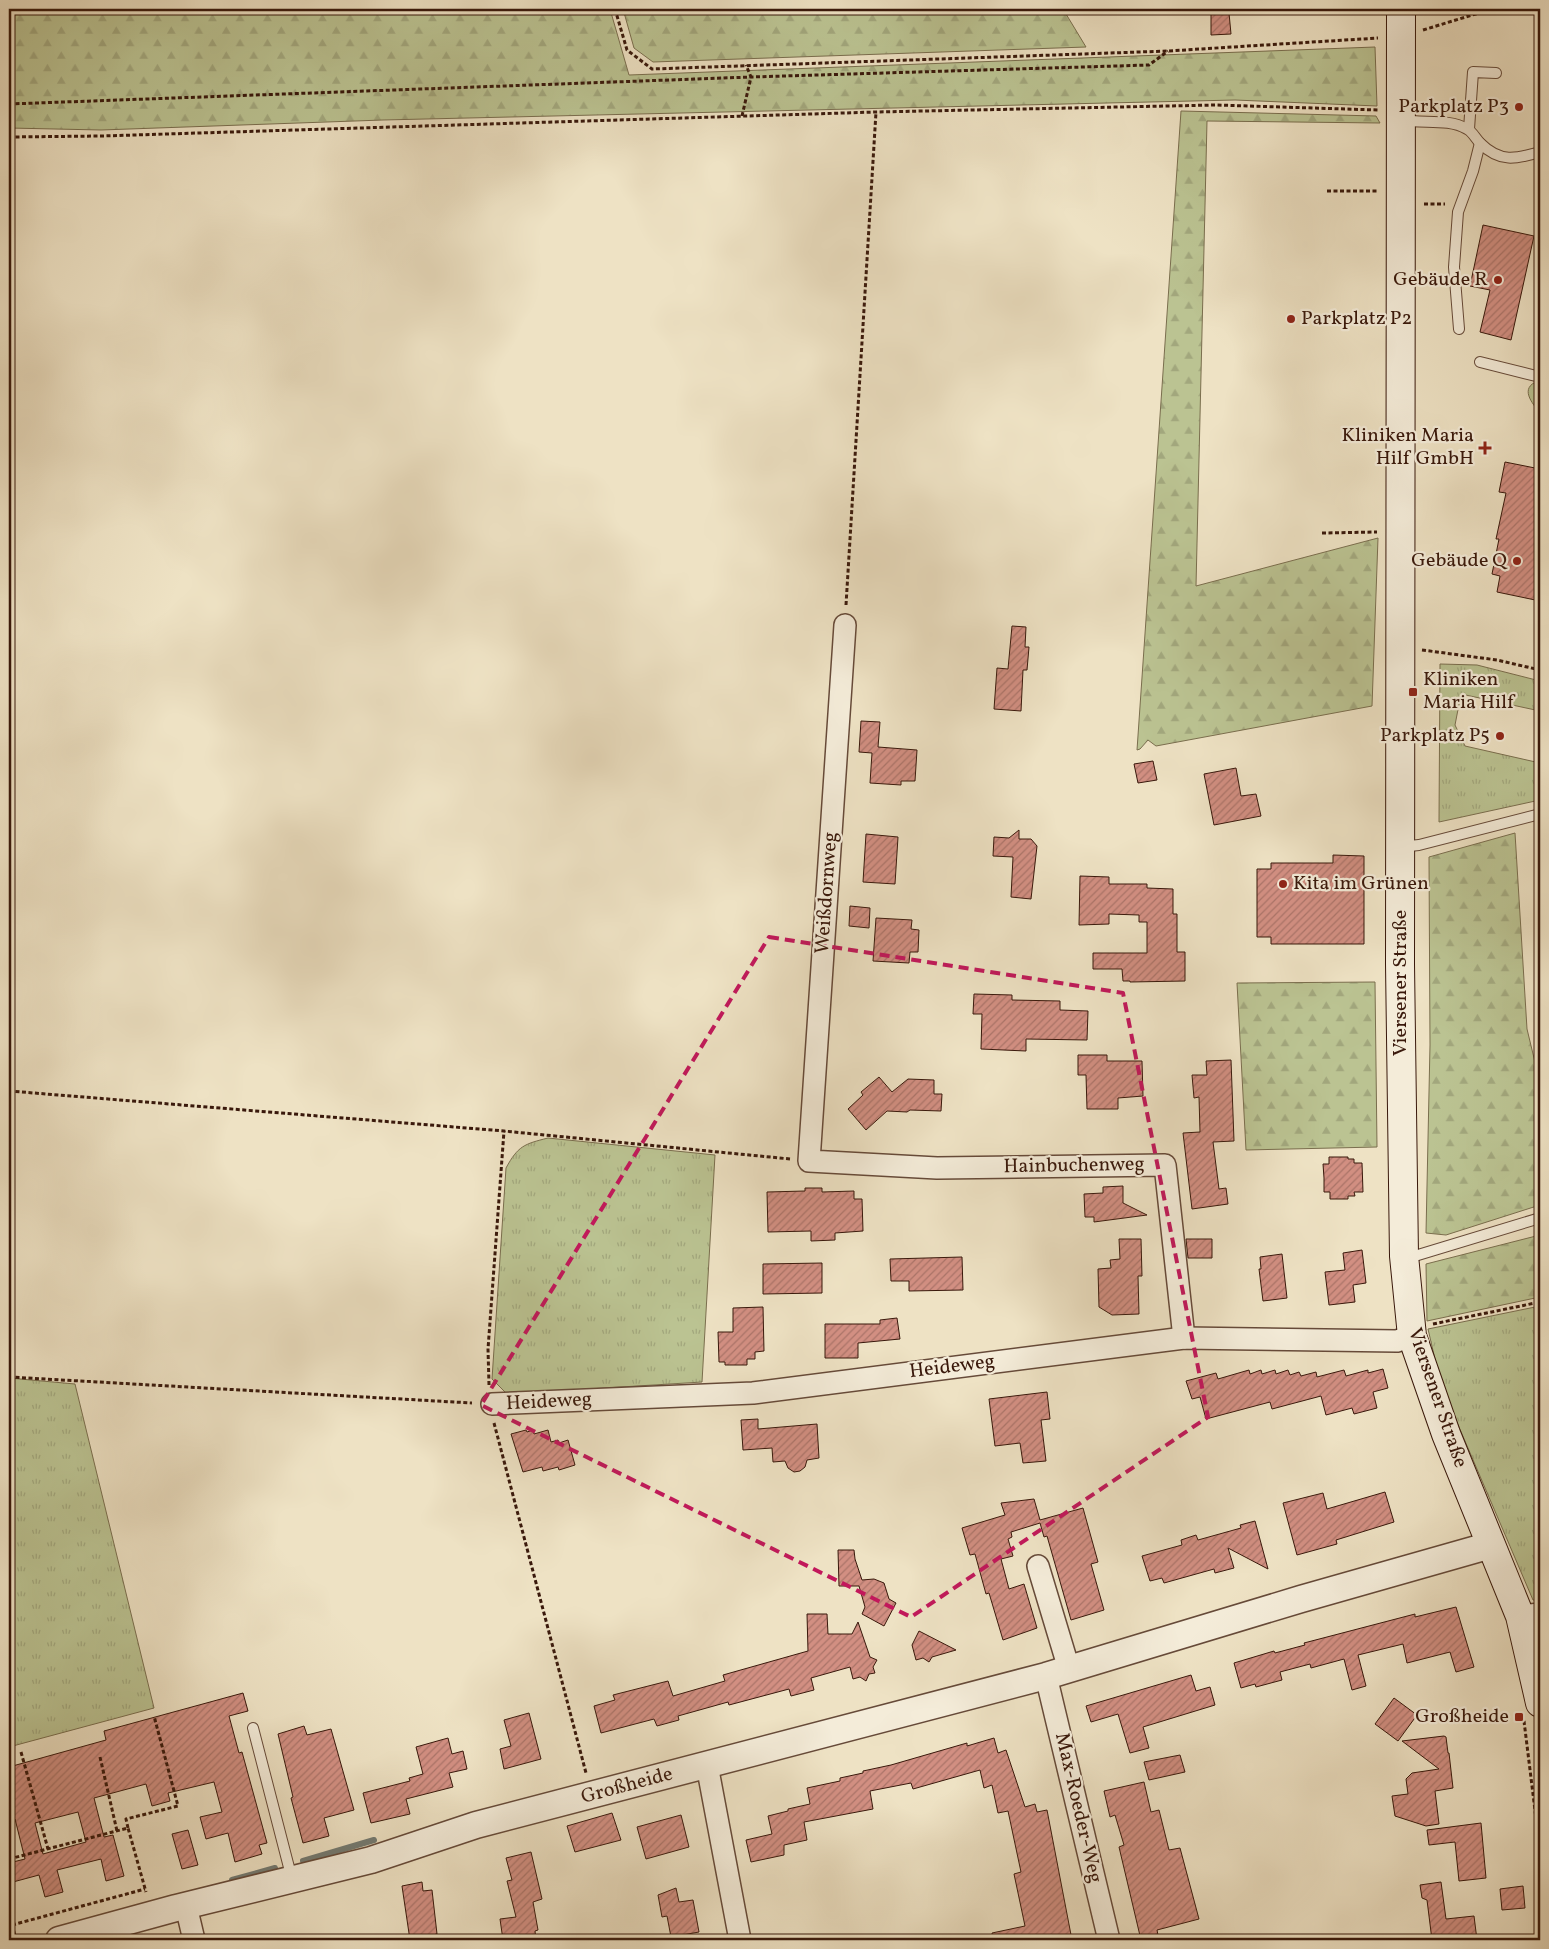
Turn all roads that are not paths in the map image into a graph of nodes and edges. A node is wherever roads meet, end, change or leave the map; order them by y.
1 (1401, 9) edge
2 (1496, 73) dead end
3 (1402, 119) junction
4 (1469, 129) junction
5 (1480, 143) junction
6 (1540, 152) edge
7 (1459, 329) dead end
8 (1480, 362) dead end
9 (1540, 377) edge
10 (845, 624) road end
11 (1540, 814) edge
12 (1400, 847) junction
13 (808, 1161) joint
14 (1540, 1218) edge
15 (1404, 1256) junction
16 (1412, 1336) junction
17 (1184, 1338) junction
18 (492, 1404) road end
19 (1491, 1545) junction
20 (1038, 1566) dead end
21 (1530, 1615) edge
22 (1058, 1673) junction
23 (1540, 1704) edge
24 (253, 1728) dead end
25 (707, 1765) junction
26 (292, 1880) junction
27 (186, 1906) junction
28 (59, 1940) edge
29 (194, 1940) edge
30 (740, 1940) edge
31 (1109, 1940) edge

1 - 3 main road, Viersener Straße
2 - 4 lane
3 - 4 lane
3 - 12 main road, Viersener Straße
4 - 5 lane
5 - 6 lane
5 - 7 lane
8 - 9 lane
10 - 13 street, Weißdornweg
11 - 12 lane
12 - 15 main road, Viersener Straße
13 - 17 street, Hainbuchenweg
14 - 15 lane
15 - 16 main road, Viersener Straße
16 - 17 street, Heideweg
16 - 19 main road, Viersener Straße
17 - 18 street, Heideweg
19 - 21 main road, Viersener Straße
19 - 22 street, Großheide
20 - 22 street
21 - 23 main road, Viersener Straße
22 - 25 street, Großheide
22 - 31 street, Max-Roeder-Weg
24 - 26 lane
25 - 26 street, Großheide
25 - 30 street
26 - 27 street, Großheide
27 - 28 street, Großheide
27 - 29 street

